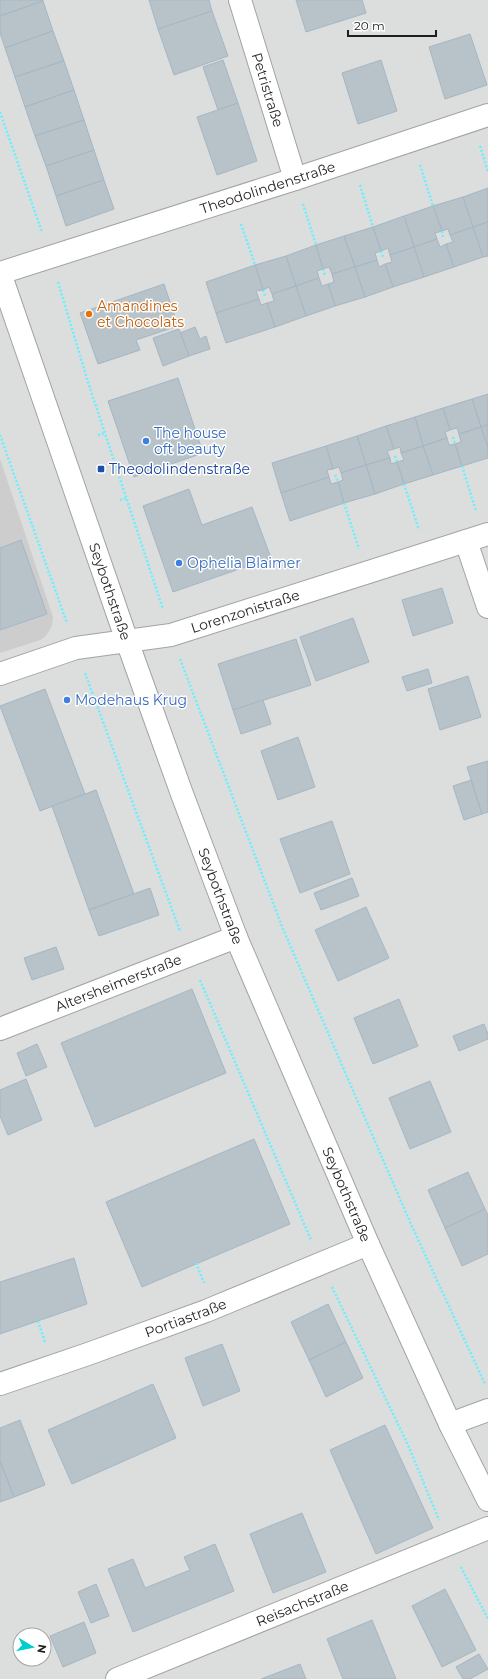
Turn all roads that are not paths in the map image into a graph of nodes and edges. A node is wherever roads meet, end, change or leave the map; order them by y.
1 (240, 0) edge
2 (488, 115) edge
3 (295, 179) junction
4 (0, 273) edge
5 (479, 537) edge
6 (488, 607) edge
7 (127, 641) junction
8 (0, 674) edge
9 (236, 937) junction
10 (0, 1030) edge
11 (368, 1244) junction
12 (0, 1384) edge
13 (488, 1410) edge
14 (450, 1424) junction
15 (488, 1500) edge
16 (488, 1528) edge
17 (117, 1679) edge

1 - 3 street, Petristraße
2 - 3 street, Theodolindenstraße
3 - 4 street, Theodolindenstraße
4 - 7 street, Seybothstraße
5 - 6 street
5 - 7 street, Lorenzonistraße
7 - 8 street, Lorenzonistraße
7 - 9 street, Seybothstraße
9 - 10 street, Altersheimerstraße
9 - 11 street, Seybothstraße
11 - 12 street, Portiastraße
11 - 14 street, Seybothstraße
13 - 14 street
14 - 15 street, Seybothstraße
16 - 17 street, Reisachstraße

